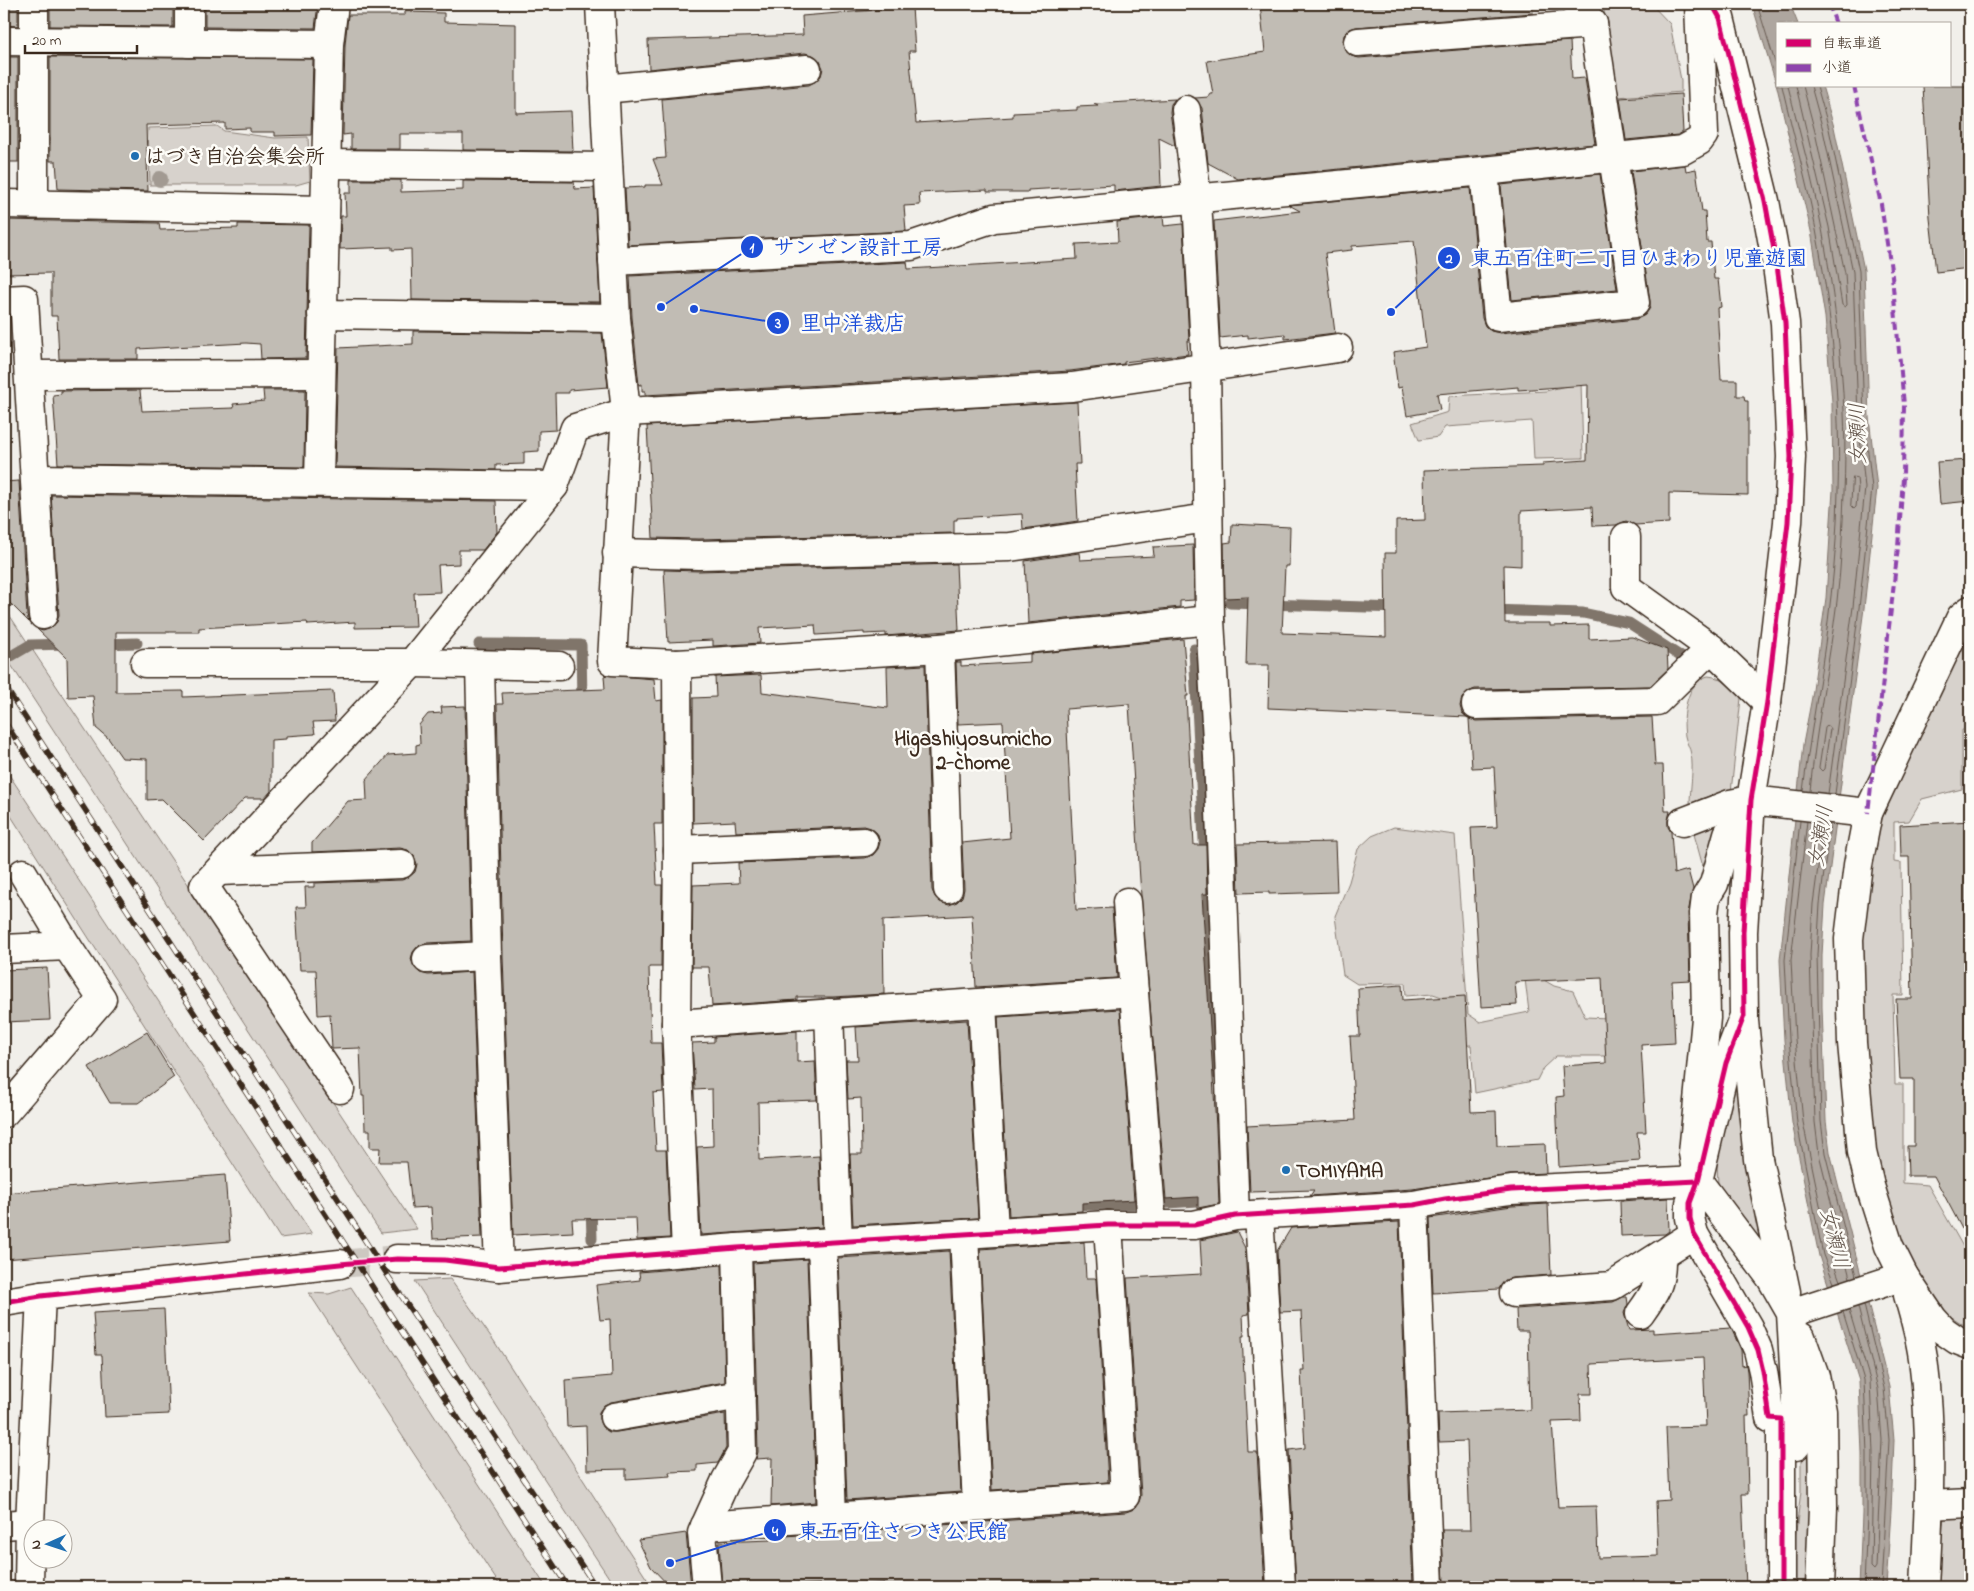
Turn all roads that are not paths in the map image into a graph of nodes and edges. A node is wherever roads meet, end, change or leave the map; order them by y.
1 (34, 4) edge
2 (189, 4) edge
3 (334, 4) edge
4 (600, 4) edge
5 (1698, 4) edge
6 (1712, 4) edge
7 (1585, 14) edge
8 (4, 41) edge
9 (34, 41) junction
10 (1358, 42) dead end
11 (189, 43) junction
12 (329, 44) junction
13 (807, 69) dead end
14 (604, 89) junction
15 (1186, 110) dead end
16 (1613, 158) junction
17 (326, 164) junction
18 (608, 168) junction
19 (1484, 171) junction
20 (1197, 199) junction
21 (4, 204) edge
22 (34, 204) junction
23 (325, 210) junction
24 (613, 261) junction
25 (4, 300) edge
26 (322, 314) junction
27 (616, 318) junction
28 (1338, 348) dead end
29 (1206, 366) junction
30 (321, 374) junction
31 (29, 375) junction
32 (626, 412) junction
33 (35, 479) junction
34 (319, 482) junction
35 (554, 486) junction
36 (1208, 518) junction
37 (1626, 537) dead end
38 (617, 553) junction
39 (1970, 610) edge
40 (43, 615) dead end
41 (1210, 620) junction
42 (940, 648) junction
43 (1711, 648) junction
44 (145, 663) dead end
45 (412, 663) junction
46 (677, 664) junction
47 (480, 666) junction
48 (559, 666) dead end
49 (1767, 702) junction
50 (1476, 705) dead end
51 (1758, 801) junction
52 (1861, 812) junction
53 (1683, 822) dead end
54 (864, 842) dead end
55 (678, 850) junction
56 (401, 864) dead end
57 (219, 871) junction
58 (22, 873) dead end
59 (948, 889) dead end
60 (1127, 902) dead end
61 (67, 946) junction
62 (4, 949) edge
63 (487, 956) junction
64 (427, 960) dead end
65 (1134, 992) junction
66 (982, 1003) junction
67 (829, 1013) junction
68 (1744, 1016) junction
69 (676, 1024) junction
70 (340, 1089) dead end
71 (4, 1114) edge
72 (1698, 1181) junction
73 (1414, 1205) junction
74 (1247, 1216) junction
75 (1108, 1225) junction
76 (1152, 1225) junction
77 (994, 1232) junction
78 (964, 1234) junction
79 (1694, 1234) junction
80 (830, 1242) junction
81 (737, 1248) junction
82 (686, 1252) junction
83 (1661, 1256) junction
84 (398, 1259) tunnel mouth
85 (340, 1264) tunnel mouth
86 (499, 1267) junction
87 (1899, 1277) junction
88 (1514, 1293) dead end
89 (41, 1296) junction
90 (4, 1302) edge
91 (1799, 1310) junction
92 (1640, 1314) dead end
93 (1970, 1345) edge
94 (741, 1395) junction
95 (614, 1417) dead end
96 (1970, 1503) edge
97 (1929, 1505) junction
98 (977, 1506) junction
99 (832, 1517) junction
100 (17, 1524) edge
101 (705, 1526) junction
102 (29, 1587) edge
103 (707, 1587) edge
104 (1281, 1587) edge
105 (1429, 1587) edge
106 (1781, 1587) edge
107 (1820, 1587) edge
108 (1925, 1587) edge

1 - 9 street
2 - 11 street
3 - 12 street
4 - 14 street
5 - 16 street
6 - 49 street
7 - 10 street
7 - 16 street
8 - 9 street
9 - 11 street
9 - 22 street
11 - 12 street
12 - 17 street
13 - 14 street
14 - 18 street
15 - 20 street
16 - 19 street
16 - 19 street
17 - 18 street
17 - 23 street
18 - 24 street
19 - 20 street
20 - 24 street
20 - 29 street
21 - 22 street
22 - 23 street
23 - 26 street
24 - 27 street
25 - 31 street
26 - 27 street
26 - 30 street
27 - 32 street
28 - 29 street
29 - 32 street
29 - 36 street
30 - 31 street
30 - 34 street
31 - 33 street
32 - 35 street
32 - 38 street
33 - 34 street
33 - 40 street
34 - 35 street
35 - 45 street
36 - 38 street
36 - 41 street
37 - 43 street
38 - 46 street
39 - 52 street
41 - 42 street
41 - 74 street
42 - 46 street
42 - 59 street
43 - 49 street
43 - 50 street
44 - 45 street
45 - 47 street
45 - 57 street
46 - 55 street
47 - 48 street
47 - 63 street
49 - 51 street
51 - 52 street
51 - 53 street
51 - 68 street
51 - 72 street
52 - 87 street
54 - 55 street
55 - 69 street
56 - 57 street
57 - 70 street
58 - 61 street
60 - 65 street
61 - 62 street
61 - 71 street
63 - 64 street
63 - 86 street
65 - 66 street
65 - 76 street
66 - 67 street
66 - 77 street
67 - 69 street
67 - 80 street
68 - 72 street
68 - 91 street
69 - 82 street
72 - 73 street
72 - 79 street
72 - 91 street
73 - 74 street
73 - 105 street
74 - 76 street
74 - 104 street
75 - 76 street
75 - 77 street
75 - 98 street
77 - 78 street
78 - 80 street
78 - 98 street
79 - 83 street
79 - 106 street
80 - 81 street
80 - 99 street
81 - 82 street
81 - 94 street
82 - 86 street
83 - 88 street
83 - 92 street
84 - 86 street
85 - 89 street
87 - 91 street
87 - 93 street
87 - 97 street
89 - 90 street
89 - 100 street
91 - 106 street
91 - 107 street
94 - 95 street
94 - 101 street
96 - 97 street
97 - 108 street
98 - 99 street
99 - 101 street
100 - 102 street
101 - 103 street

